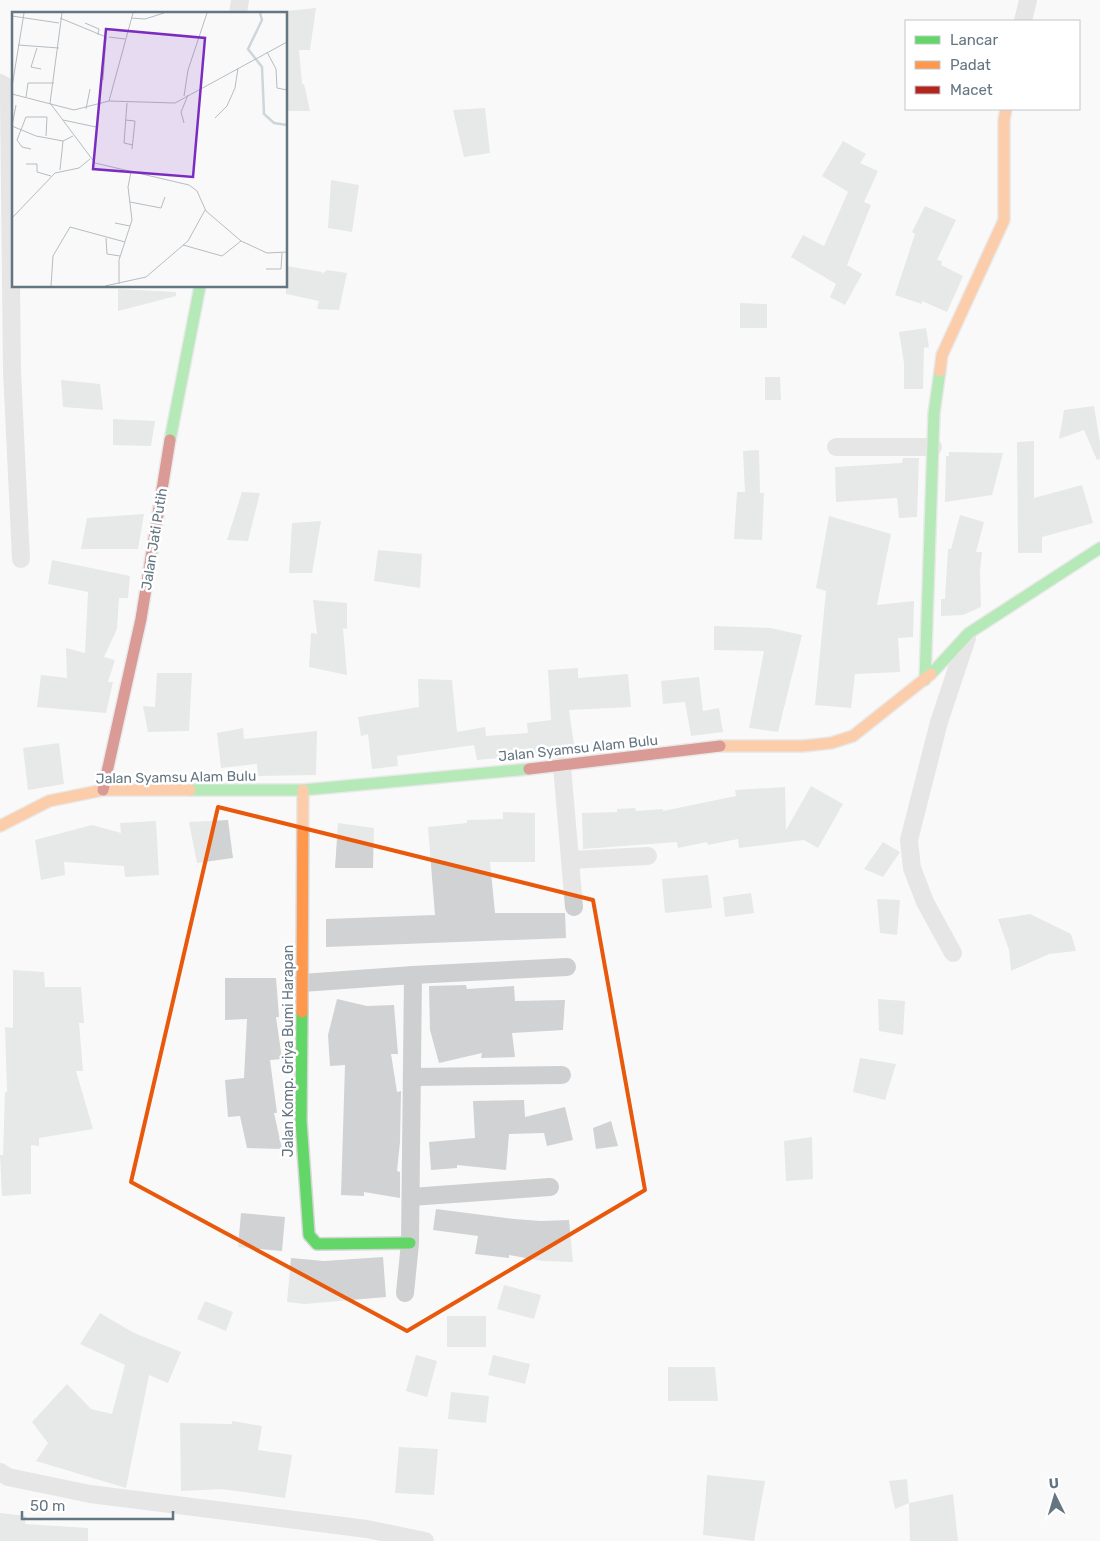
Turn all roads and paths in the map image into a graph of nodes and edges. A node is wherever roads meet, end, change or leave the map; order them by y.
1 (1028, 0) edge
2 (1023, 20) edge
3 (0, 83) edge
4 (1006, 110) edge
5 (200, 288) edge
6 (836, 447) dead end
7 (933, 447) junction
8 (1100, 548) edge
9 (21, 559) dead end
10 (969, 633) junction
11 (925, 680) junction
12 (562, 766) junction
13 (103, 790) junction
14 (303, 790) junction
15 (0, 826) edge
16 (648, 856) dead end
17 (570, 860) junction
18 (574, 907) dead end
19 (952, 953) dead end
20 (567, 967) dead end
21 (413, 975) junction
22 (302, 982) junction
23 (562, 1075) dead end
24 (413, 1077) junction
25 (550, 1187) dead end
26 (411, 1197) junction
27 (410, 1243) junction
28 (405, 1293) dead end
29 (0, 1472) edge
30 (422, 1541) edge

1 - 2 street
3 - 9 street
4 - 7 street
5 - 13 street, Jalan Jati Putih
6 - 7 street
7 - 11 street
8 - 10 street, Jalan Syamsu Alam Bulu
10 - 11 street, Jalan Syamsu Alam Bulu
10 - 19 street
11 - 12 street, Jalan Syamsu Alam Bulu
12 - 14 street, Jalan Syamsu Alam Bulu
12 - 17 street
13 - 14 street, Jalan Syamsu Alam Bulu
13 - 15 street, Jalan Syamsu Alam Bulu
14 - 22 street, Jalan Komp. Griya Bumi Harapan
16 - 17 street
17 - 18 street
20 - 21 street
21 - 22 street
21 - 24 street
22 - 27 street, Jalan Komp. Griya Bumi Harapan
23 - 24 street
24 - 26 street
25 - 26 street
26 - 27 street
27 - 28 street
29 - 30 street

